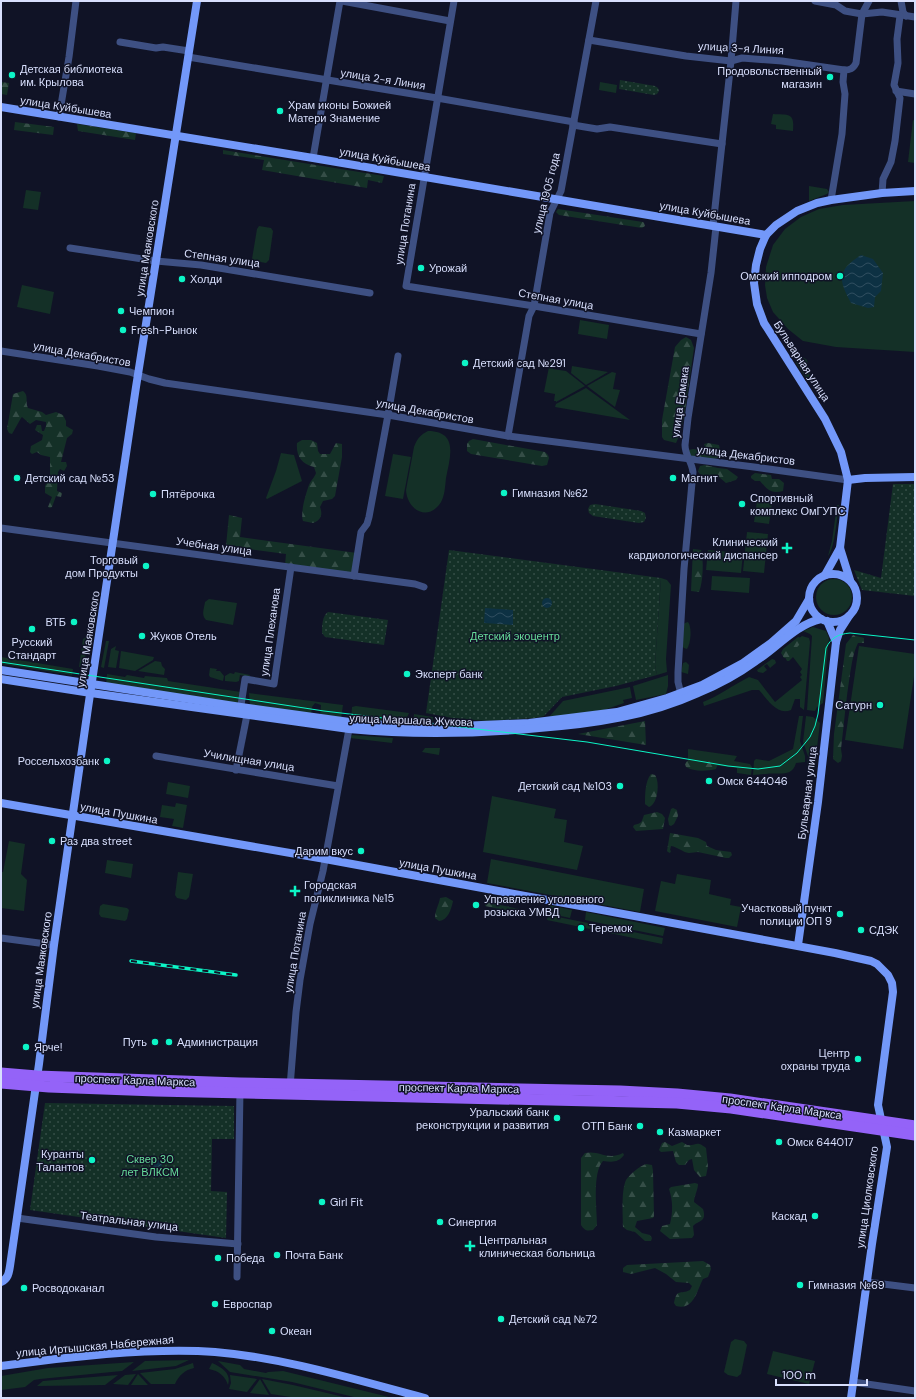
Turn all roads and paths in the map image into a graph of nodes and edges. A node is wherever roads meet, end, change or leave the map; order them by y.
1 (76, 1) edge
2 (197, 1) edge
3 (341, 1) edge
4 (454, 1) edge
5 (596, 1) edge
6 (736, 1) edge
7 (815, 1) edge
8 (869, 1) edge
9 (901, 1) edge
10 (862, 14) junction
11 (903, 16) junction
12 (915, 17) edge
13 (450, 21) junction
14 (589, 40) junction
15 (120, 42) dead end
16 (189, 54) junction
17 (731, 61) junction
18 (844, 70) junction
19 (327, 81) junction
20 (896, 92) junction
21 (915, 94) edge
22 (437, 98) junction
23 (1, 107) edge
24 (59, 117) junction
25 (574, 124) junction
26 (176, 136) junction
27 (722, 144) junction
28 (313, 158) junction
29 (424, 177) junction
30 (915, 191) edge
31 (882, 193) junction
32 (557, 199) junction
33 (831, 200) junction
34 (714, 226) junction
35 (766, 235) junction
36 (70, 248) dead end
37 (156, 261) junction
38 (406, 286) joint
39 (370, 293) dead end
40 (534, 306) junction
41 (701, 334) junction
42 (1, 351) edge
43 (398, 356) dead end
44 (138, 375) junction
45 (388, 416) junction
46 (508, 436) junction
47 (689, 459) junction
48 (915, 477) edge
49 (848, 480) junction
50 (1, 528) edge
51 (113, 543) junction
52 (840, 548) junction
53 (291, 567) junction
54 (825, 575) junction
55 (354, 576) junction
56 (850, 580) junction
57 (424, 587) dead end
58 (809, 599) junction
59 (849, 616) junction
60 (824, 620) junction
61 (836, 642) junction
62 (1, 670) edge
63 (1, 679) edge
64 (92, 684) junction
65 (91, 693) junction
66 (682, 697) junction
67 (243, 712) junction
68 (350, 726) junction
69 (156, 756) dead end
70 (236, 770) junction
71 (338, 786) junction
72 (1, 803) edge
73 (73, 816) junction
74 (325, 859) junction
75 (1, 938) edge
76 (54, 945) junction
77 (798, 946) junction
78 (871, 961) joint
79 (1, 1073) edge
80 (36, 1082) junction
81 (1, 1083) edge
82 (240, 1088) junction
83 (290, 1089) junction
84 (883, 1126) junction
85 (915, 1126) edge
86 (915, 1135) edge
87 (17, 1218) junction
88 (238, 1244) junction
89 (237, 1277) dead end
90 (3, 1282) edge
91 (867, 1282) junction
92 (915, 1288) edge
93 (1, 1366) edge
94 (853, 1382) junction
95 (915, 1391) edge
96 (425, 1398) edge
97 (851, 1398) edge

1 - 24 street
2 - 16 main road, улица Маяковского
3 - 13 street
3 - 19 street
4 - 13 street, улица Потанина
5 - 14 street, улица 1905 года
6 - 17 street, улица Ермака
7 - 10 street
8 - 10 street
9 - 11 street
10 - 11 street
10 - 18 street
11 - 12 street
11 - 20 street
13 - 22 street, улица Потанина
14 - 17 street, улица 3-я Линия
14 - 25 street, улица 1905 года
15 - 16 street, улица 2-я Линия
16 - 19 street, улица 2-я Линия
16 - 26 main road, улица Маяковского
17 - 18 street, улица 3-я Линия
17 - 27 street, улица Ермака
18 - 33 street
19 - 22 street, улица 2-я Линия
19 - 28 street
20 - 21 street
20 - 31 street
22 - 25 street, улица 2-я Линия
22 - 29 street, улица Потанина
23 - 24 main road, улица Куйбышева
24 - 26 main road, улица Куйбышева
25 - 27 street, улица 2-я Линия
25 - 32 street, улица 1905 года
26 - 28 main road, улица Куйбышева
26 - 37 main road, улица Маяковского
27 - 34 street, улица Ермака
28 - 29 main road, улица Куйбышева
29 - 32 main road, улица Куйбышева
29 - 38 street, улица Потанина
30 - 31 main road, Бульварная улица
31 - 33 main road, Бульварная улица
32 - 34 main road, улица Куйбышева
32 - 40 street, улица 1905 года
33 - 35 main road, Бульварная улица
34 - 35 main road, улица Куйбышева
34 - 41 street, улица Ермака
35 - 49 main road, Бульварная улица
36 - 37 street, Степная улица
37 - 39 street, Степная улица
37 - 44 main road, улица Маяковского
38 - 40 street, Степная улица
40 - 41 street, Степная улица
40 - 46 street, улица 1905 года
41 - 47 street, улица Ермака
42 - 44 street, улица Декабристов
43 - 45 street
44 - 45 street, улица Декабристов
44 - 51 main road, улица Маяковского
45 - 46 street, улица Декабристов
45 - 55 street
46 - 47 street, улица Декабристов
47 - 49 street, улица Декабристов
47 - 66 street, улица Ермака
48 - 49 main road
49 - 52 main road, Бульварная улица
50 - 51 street, Учебная улица
51 - 53 street, Учебная улица
51 - 64 main road, улица Маяковского
52 - 54 main road, Бульварная улица
52 - 56 main road, Бульварная улица
53 - 55 street, Учебная улица
53 - 67 street, улица Плеханова
54 - 56 main road
54 - 58 main road
55 - 57 street, Учебная улица
56 - 59 main road
58 - 60 main road
58 - 66 main road, улица Маршала Жукова
59 - 60 main road
59 - 61 main road, Бульварная улица
60 - 61 main road, Бульварная улица
60 - 66 main road, улица Маршала Жукова
61 - 77 main road, Бульварная улица
62 - 64 main road, улица Маршала Жукова
63 - 65 main road, улица Маршала Жукова
64 - 65 main road, улица Маяковского
64 - 67 main road, улица Маршала Жукова
65 - 67 main road, улица Маршала Жукова
65 - 73 main road, улица Маяковского
66 - 68 main road, улица Маршала Жукова
67 - 68 main road, улица Маршала Жукова
67 - 70 street
68 - 71 street, улица Потанина
69 - 70 street, Училищная улица
70 - 71 street, Училищная улица
71 - 74 street, улица Потанина
72 - 73 main road, улица Пушкина
73 - 74 main road, улица Пушкина
73 - 76 main road, улица Маяковского
74 - 77 main road, улица Пушкина
74 - 83 street, улица Потанина
75 - 76 street
76 - 80 main road, улица Маяковского
77 - 78 main road, улица Пушкина
78 - 84 main road, улица Циолковского
79 - 80 main road, проспект Карла Маркса
80 - 81 main road, проспект Карла Маркса
80 - 82 main road, проспект Карла Маркса
80 - 87 main road, улица Маяковского
82 - 83 main road, проспект Карла Маркса
82 - 88 street
83 - 84 main road, проспект Карла Маркса
84 - 85 main road, проспект Карла Маркса
84 - 86 main road, проспект Карла Маркса
84 - 91 main road, улица Циолковского
87 - 88 street, Театральная улица
87 - 90 main road, улица Маяковского
88 - 89 street
91 - 92 street
91 - 94 main road, улица Циолковского
93 - 96 main road, улица Иртышская Набережная
94 - 95 street
94 - 97 main road, улица Циолковского

